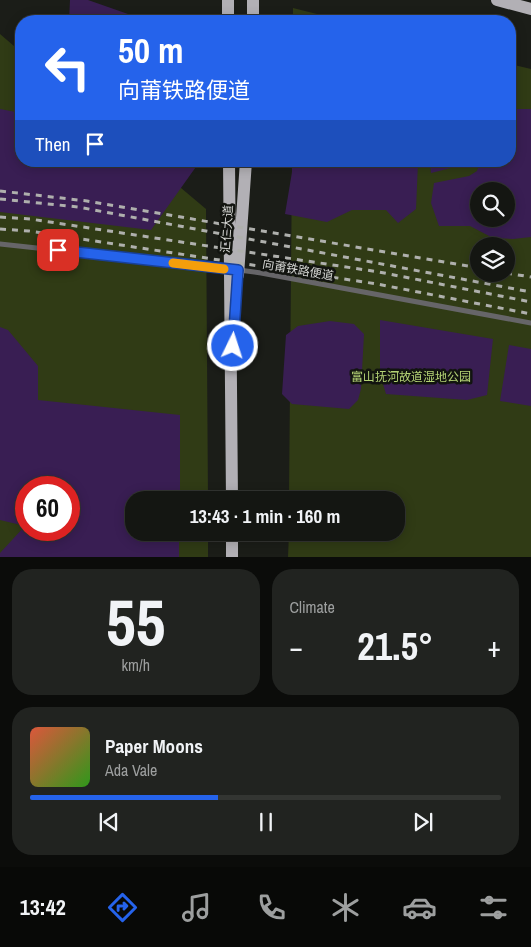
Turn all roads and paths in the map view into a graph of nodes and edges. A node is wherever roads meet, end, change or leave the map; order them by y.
1 (228, 0) edge
2 (253, 0) edge
3 (497, 0) edge
4 (531, 9) edge
5 (228, 15) edge
6 (253, 15) edge
7 (229, 167) edge
8 (245, 167) edge
9 (0, 244) edge
10 (234, 270) junction
11 (531, 323) edge
12 (232, 491) edge
13 (232, 541) edge
14 (232, 557) edge

1 - 5 main road
2 - 6 main road
3 - 4 main road
7 - 10 main road, 汇仁大道
8 - 10 main road, 汇仁大道
9 - 10 lane, 向莆铁路便道
10 - 11 lane, 向莆铁路便道
10 - 12 main road, 汇仁大道
13 - 14 main road

